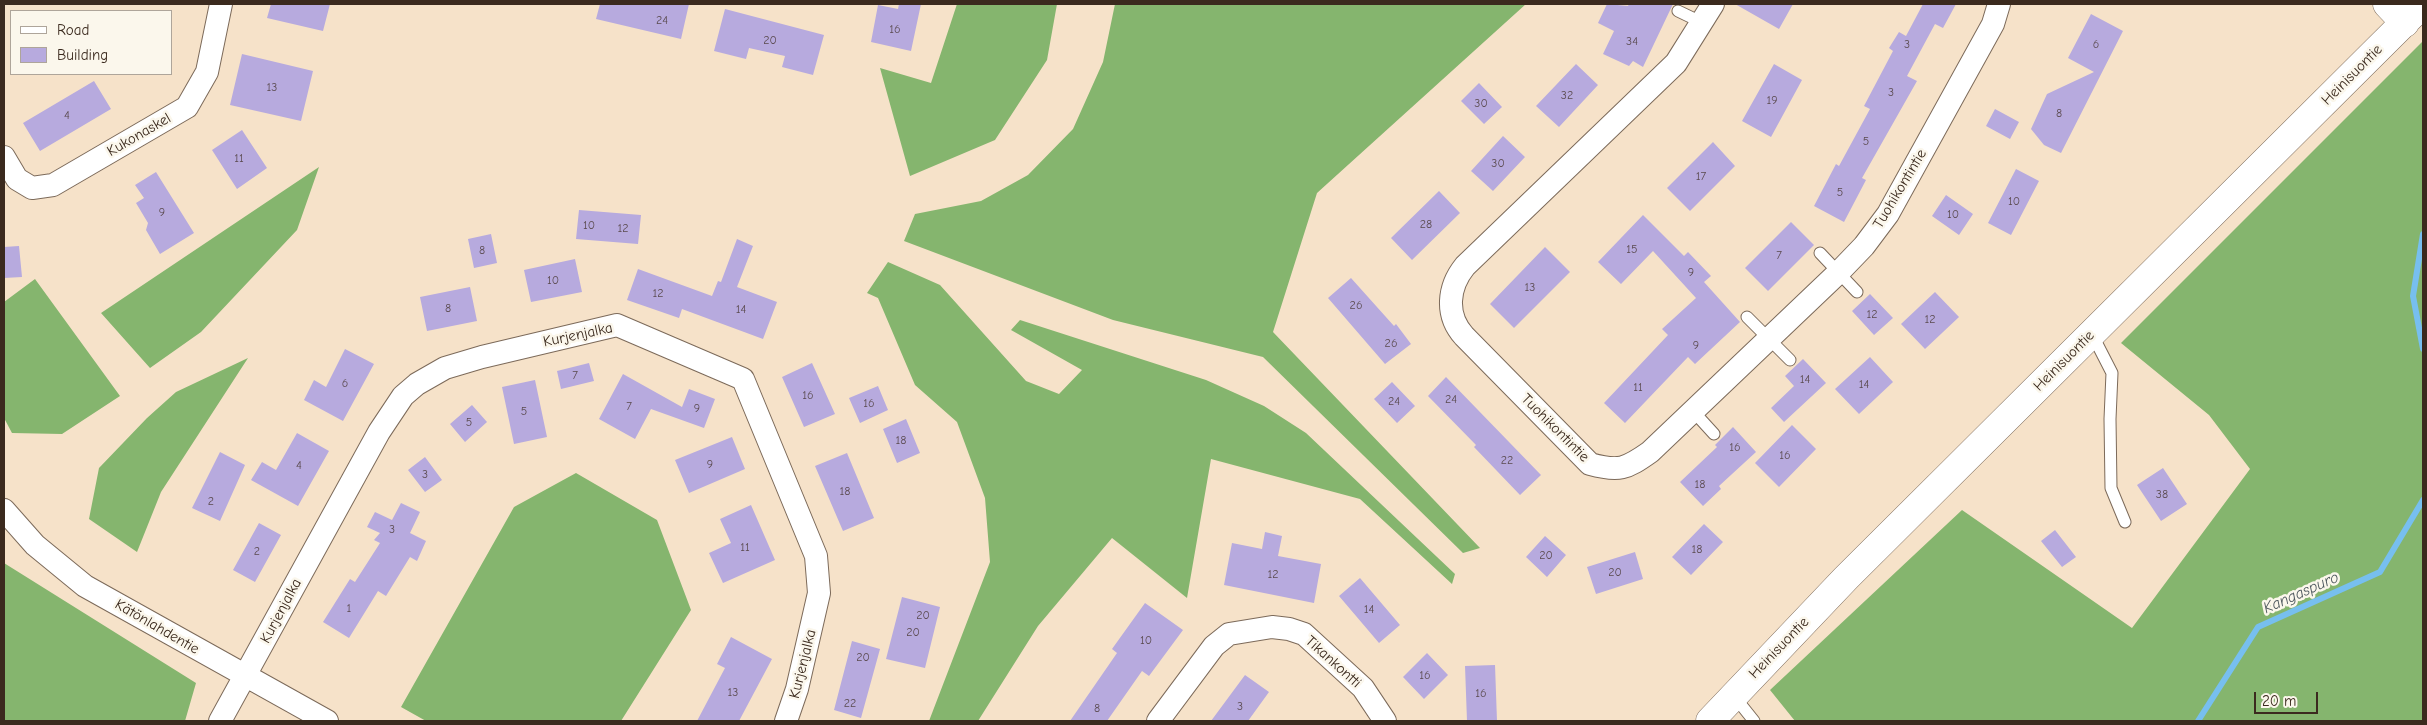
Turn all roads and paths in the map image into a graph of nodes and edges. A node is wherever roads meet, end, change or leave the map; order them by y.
1 (221, 4) edge
2 (1999, 4) edge
3 (1678, 10) dead end
4 (2405, 10) edge
5 (1708, 14) edge
6 (4, 157) edge
7 (1820, 254) dead end
8 (1838, 273) junction
9 (1856, 292) dead end
10 (1747, 316) dead end
11 (2092, 333) junction
12 (1769, 339) junction
13 (1790, 360) dead end
14 (1693, 411) junction
15 (1714, 434) dead end
16 (4, 510) edge
17 (2125, 522) dead end
18 (245, 676) junction
19 (1733, 695) junction
20 (220, 721) edge
21 (327, 721) edge
22 (786, 721) edge
23 (1158, 721) edge
24 (1385, 721) edge
25 (1710, 721) edge
26 (1754, 721) edge

1 - 6 street, Kukonaskel
2 - 8 street, Tuohikontintie
3 - 5 lane
4 - 11 street, Heinisuontie
5 - 14 street, Tuohikontintie
7 - 8 lane
8 - 9 lane
8 - 12 street, Tuohikontintie
10 - 12 lane
11 - 17 lane
11 - 19 street, Heinisuontie
12 - 13 lane
12 - 14 street, Tuohikontintie
14 - 15 lane
16 - 18 street, Kätönlahdentie
18 - 20 street, Kurjenjalka
18 - 21 street, Kätönlahdentie
18 - 22 street, Kurjenjalka
19 - 25 street, Heinisuontie
19 - 26 lane
23 - 24 street, Tikankontti

